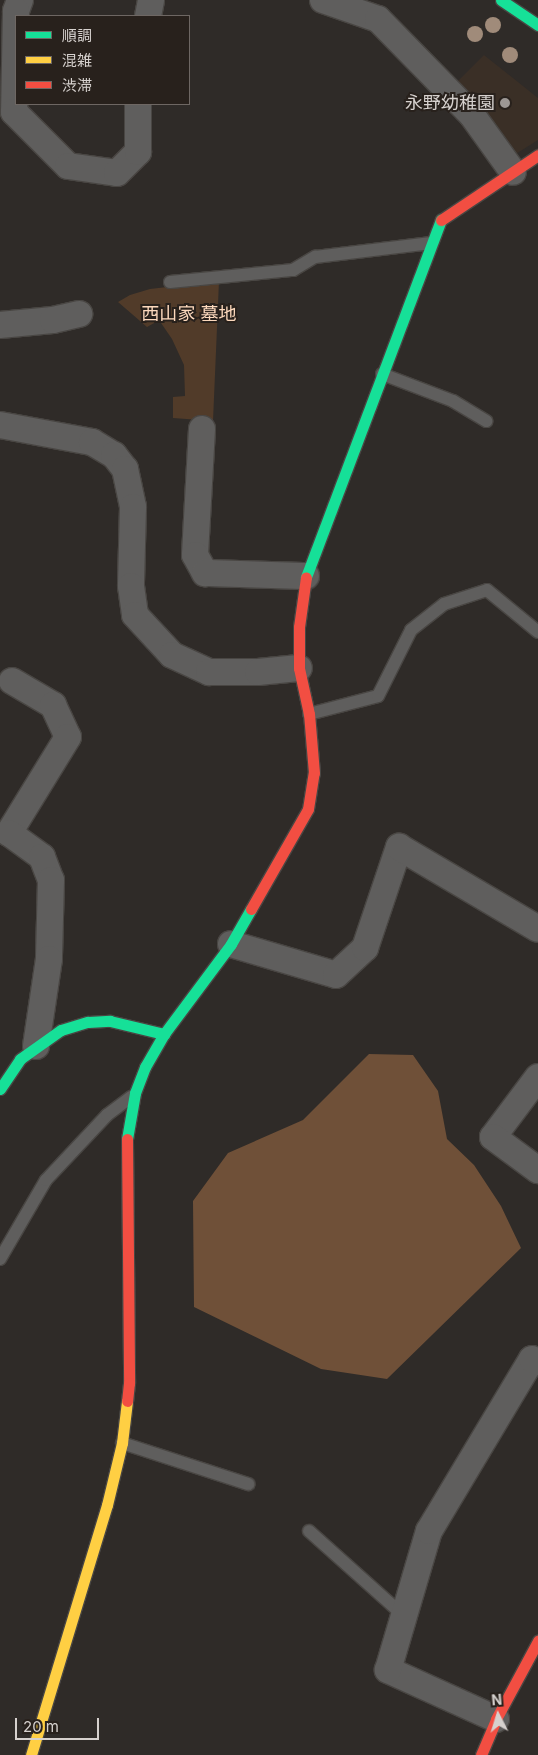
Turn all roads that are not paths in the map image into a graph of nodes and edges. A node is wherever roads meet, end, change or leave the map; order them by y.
1 (20, 0) edge
2 (151, 0) edge
3 (322, 0) edge
4 (501, 0) edge
5 (16, 15) edge
6 (148, 15) edge
7 (538, 25) edge
8 (15, 62) edge
9 (138, 105) edge
10 (538, 155) edge
11 (513, 172) junction
12 (431, 243) junction
13 (170, 282) dead end
14 (79, 314) dead end
15 (0, 325) edge
16 (382, 374) junction
17 (486, 421) dead end
18 (0, 425) edge
19 (202, 429) dead end
20 (306, 576) junction
21 (538, 632) edge
22 (299, 668) junction
23 (12, 681) dead end
24 (309, 714) junction
25 (4, 839) edge
26 (538, 929) edge
27 (231, 944) junction
28 (164, 1034) junction
29 (36, 1046) junction
30 (538, 1077) edge
31 (0, 1089) edge
32 (136, 1093) junction
33 (538, 1170) edge
34 (0, 1259) edge
35 (538, 1362) edge
36 (122, 1443) junction
37 (248, 1484) dead end
38 (310, 1531) dead end
39 (404, 1616) junction
40 (538, 1640) edge
41 (496, 1719) junction
42 (31, 1755) edge
43 (480, 1755) edge

1 - 5 street
2 - 6 street
3 - 11 street
4 - 7 street
8 - 9 street
10 - 11 street
11 - 12 street
12 - 13 lane
12 - 16 street
14 - 15 street
16 - 17 lane
16 - 20 street
18 - 22 street
19 - 20 street
20 - 22 street
21 - 24 lane
22 - 24 street
23 - 25 street
24 - 27 street
25 - 29 street
26 - 27 street
27 - 28 street
28 - 29 street
28 - 32 street
29 - 31 street
30 - 33 street
32 - 34 lane
32 - 36 street
35 - 39 street
36 - 37 lane
36 - 42 street
38 - 39 lane
39 - 41 street
40 - 41 street
41 - 43 street

